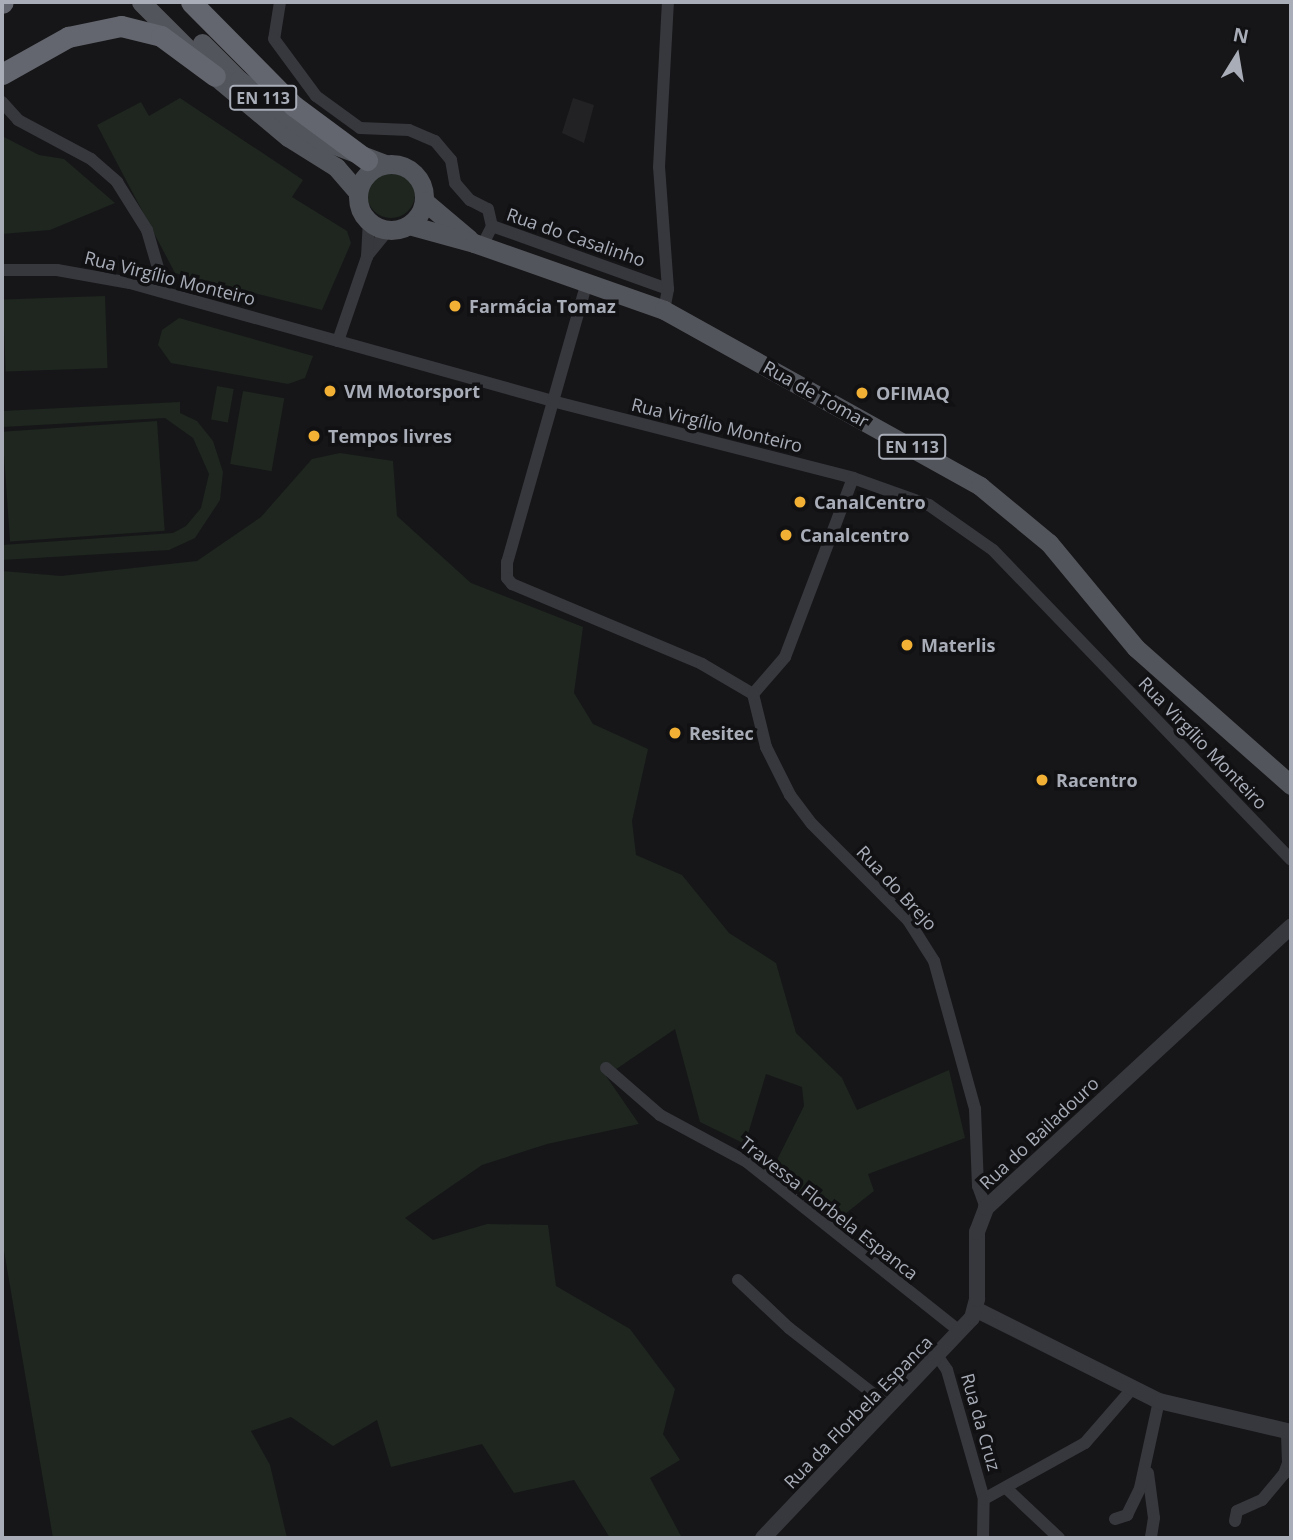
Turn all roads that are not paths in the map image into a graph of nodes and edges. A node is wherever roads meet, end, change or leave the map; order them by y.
1 (141, 2) edge
2 (160, 2) edge
3 (191, 2) edge
4 (280, 2) edge
5 (667, 2) edge
6 (2, 74) edge
7 (215, 76) junction
8 (2, 102) edge
9 (376, 162) junction
10 (358, 192) junction
11 (424, 201) junction
12 (369, 222) junction
13 (409, 225) junction
14 (492, 226) junction
15 (388, 230) junction
16 (478, 244) junction
17 (367, 257) junction
18 (2, 270) edge
19 (587, 282) junction
20 (668, 289) junction
21 (165, 292) junction
22 (664, 310) junction
23 (338, 341) junction
24 (552, 401) junction
25 (853, 478) junction
26 (753, 694) junction
27 (1265, 760) junction
28 (1291, 772) edge
29 (1291, 785) edge
30 (1291, 860) edge
31 (1291, 927) edge
32 (606, 1068) dead end
33 (986, 1208) junction
34 (738, 1280) dead end
35 (975, 1309) junction
36 (961, 1332) junction
37 (938, 1357) junction
38 (1132, 1389) junction
39 (1159, 1401) junction
40 (889, 1406) junction
41 (1289, 1432) edge
42 (1146, 1466) junction
43 (1006, 1488) junction
44 (984, 1499) junction
45 (1115, 1519) dead end
46 (1235, 1521) dead end
47 (763, 1538) edge
48 (983, 1538) edge
49 (1059, 1538) edge
50 (1151, 1538) edge

1 - 7 main road, EN 113
2 - 9 main road, Rua de Tomar / EN 113
3 - 9 highway
4 - 14 street
5 - 20 street
6 - 7 highway
7 - 10 main road, EN 113
8 - 21 street
9 - 10 main road
9 - 11 main road, Rua de Tomar / EN 113
10 - 12 main road, EN 113
11 - 13 main road
11 - 16 main road, Rua de Tomar / EN 113
12 - 15 main road
12 - 17 street
13 - 15 main road, Rua de Tomar / EN 113
13 - 16 main road, Rua de Tomar / EN 113
14 - 16 street, Rua do Casalinho
14 - 20 street, Rua do Casalinho
15 - 17 street
16 - 19 main road, Rua de Tomar / EN 113
17 - 23 street
18 - 21 street, Rua Virgílio Monteiro
19 - 22 main road, Rua de Tomar / EN 113
19 - 24 street
20 - 22 street
21 - 23 street, Rua Virgílio Monteiro
22 - 27 main road, Rua de Tomar / EN 113
23 - 24 street, Rua Virgílio Monteiro
24 - 25 street, Rua Virgílio Monteiro
24 - 26 street
25 - 26 street
25 - 30 street, Rua Virgílio Monteiro
26 - 33 street, Rua do Brejo
27 - 28 main road, Rua de Tomar / EN 113
27 - 29 main road, Rua de Tomar / EN 113
31 - 33 street, Rua do Bailadouro
32 - 36 street, Travessa Florbela Espanca
33 - 35 street, Rua do Bailadouro
34 - 40 street
35 - 36 street, Rua da Florbela Espanca
35 - 38 street
36 - 37 street, Rua da Florbela Espanca
37 - 40 street, Rua da Florbela Espanca
37 - 44 street, Rua da Cruz
38 - 39 street
38 - 43 street
39 - 41 street
39 - 42 street
40 - 47 street, Rua da Florbela Espanca
41 - 46 street
42 - 45 street
42 - 50 street
43 - 44 street
43 - 49 street
44 - 48 street, Rua da Cruz

